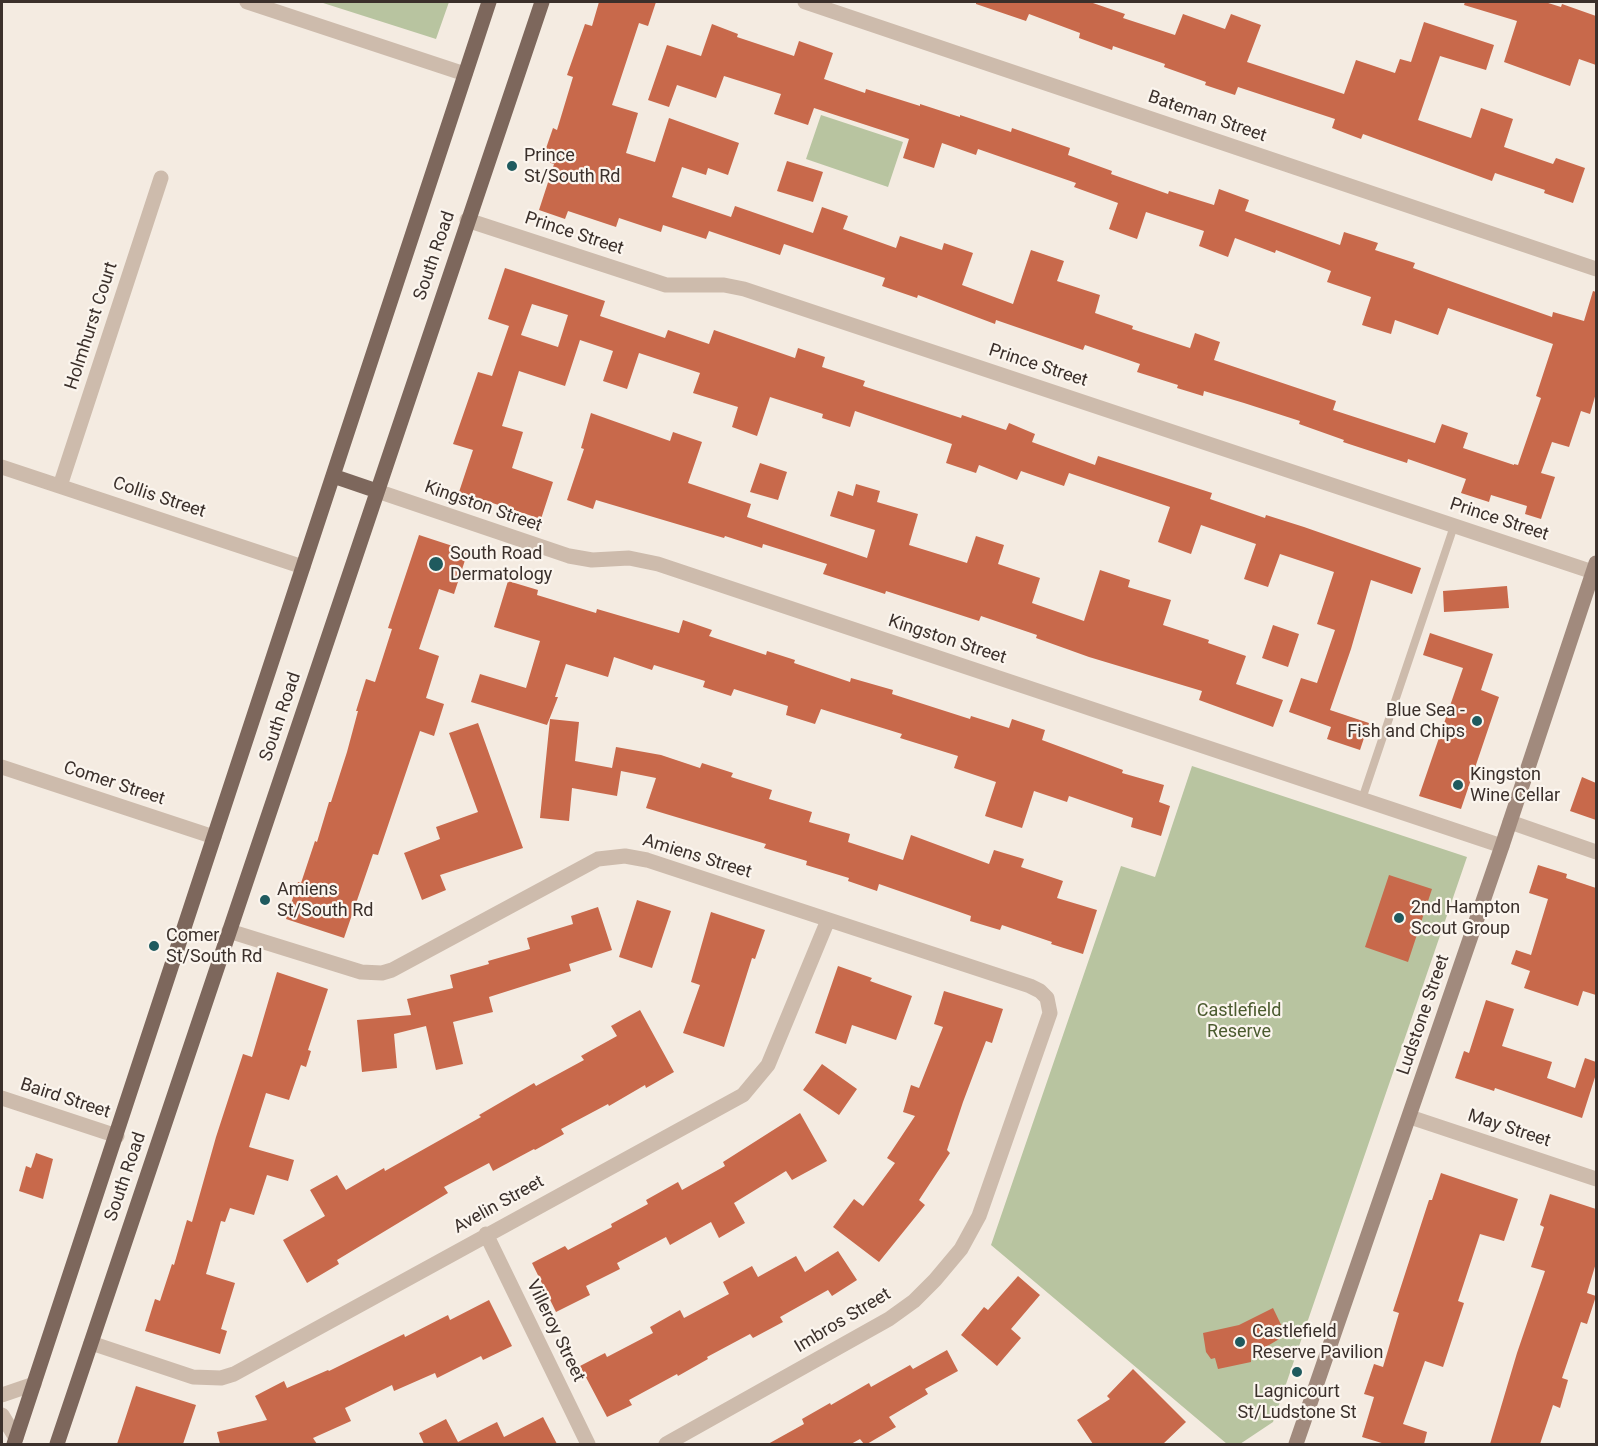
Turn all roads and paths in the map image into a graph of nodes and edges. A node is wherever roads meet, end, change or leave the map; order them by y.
1 (247, 2) edge
2 (489, 2) edge
3 (542, 2) edge
4 (805, 2) edge
5 (465, 74) junction
6 (161, 178) dead end
7 (467, 220) junction
8 (1596, 269) edge
9 (2, 467) edge
10 (333, 476) junction
11 (60, 486) junction
12 (377, 491) junction
13 (1454, 526) junction
14 (303, 567) junction
15 (1595, 568) edge
16 (2, 767) edge
17 (1362, 799) junction
18 (1510, 822) junction
19 (214, 837) junction
20 (1502, 846) junction
21 (1596, 852) edge
22 (828, 920) junction
23 (229, 931) junction
24 (1050, 1013) joint
25 (2, 1098) edge
26 (1410, 1117) junction
27 (117, 1136) junction
28 (1596, 1179) edge
29 (486, 1234) junction
30 (91, 1343) junction
31 (34, 1384) junction
32 (2, 1395) edge
33 (2, 1414) edge
34 (15, 1441) edge
35 (57, 1444) edge
36 (588, 1444) edge
37 (666, 1444) edge
38 (1296, 1444) edge

1 - 5 street
2 - 5 main road, South Road
3 - 7 main road, South Road
4 - 8 street, Bateman Street
5 - 10 main road, South Road
6 - 11 street, Holmhurst Court
7 - 12 main road, South Road
7 - 13 street, Prince Street
9 - 11 street, Collis Street
10 - 12 main road
10 - 14 main road, South Road
11 - 14 street, Collis Street
12 - 17 street, Kingston Street
12 - 23 main road, South Road
13 - 15 street, Prince Street
13 - 17 lane
14 - 19 main road, South Road
15 - 18 street, Ludstone Street
16 - 19 street, Comer Street
17 - 20 street, Kingston Street
18 - 20 street, Ludstone Street
18 - 21 street
19 - 27 main road, South Road
20 - 26 street, Ludstone Street
22 - 23 street, Amiens Street
22 - 24 street, Amiens Street
22 - 29 street, Avelin Street
23 - 30 main road, South Road
24 - 37 street, Imbros Street
25 - 27 street, Baird Street
26 - 28 street, May Street
26 - 38 street, Ludstone Street
27 - 31 main road, South Road
29 - 30 street, Avelin Street
29 - 36 street, Villeroy Street
30 - 35 main road, South Road
31 - 32 street
31 - 34 main road, South Road
33 - 34 street

